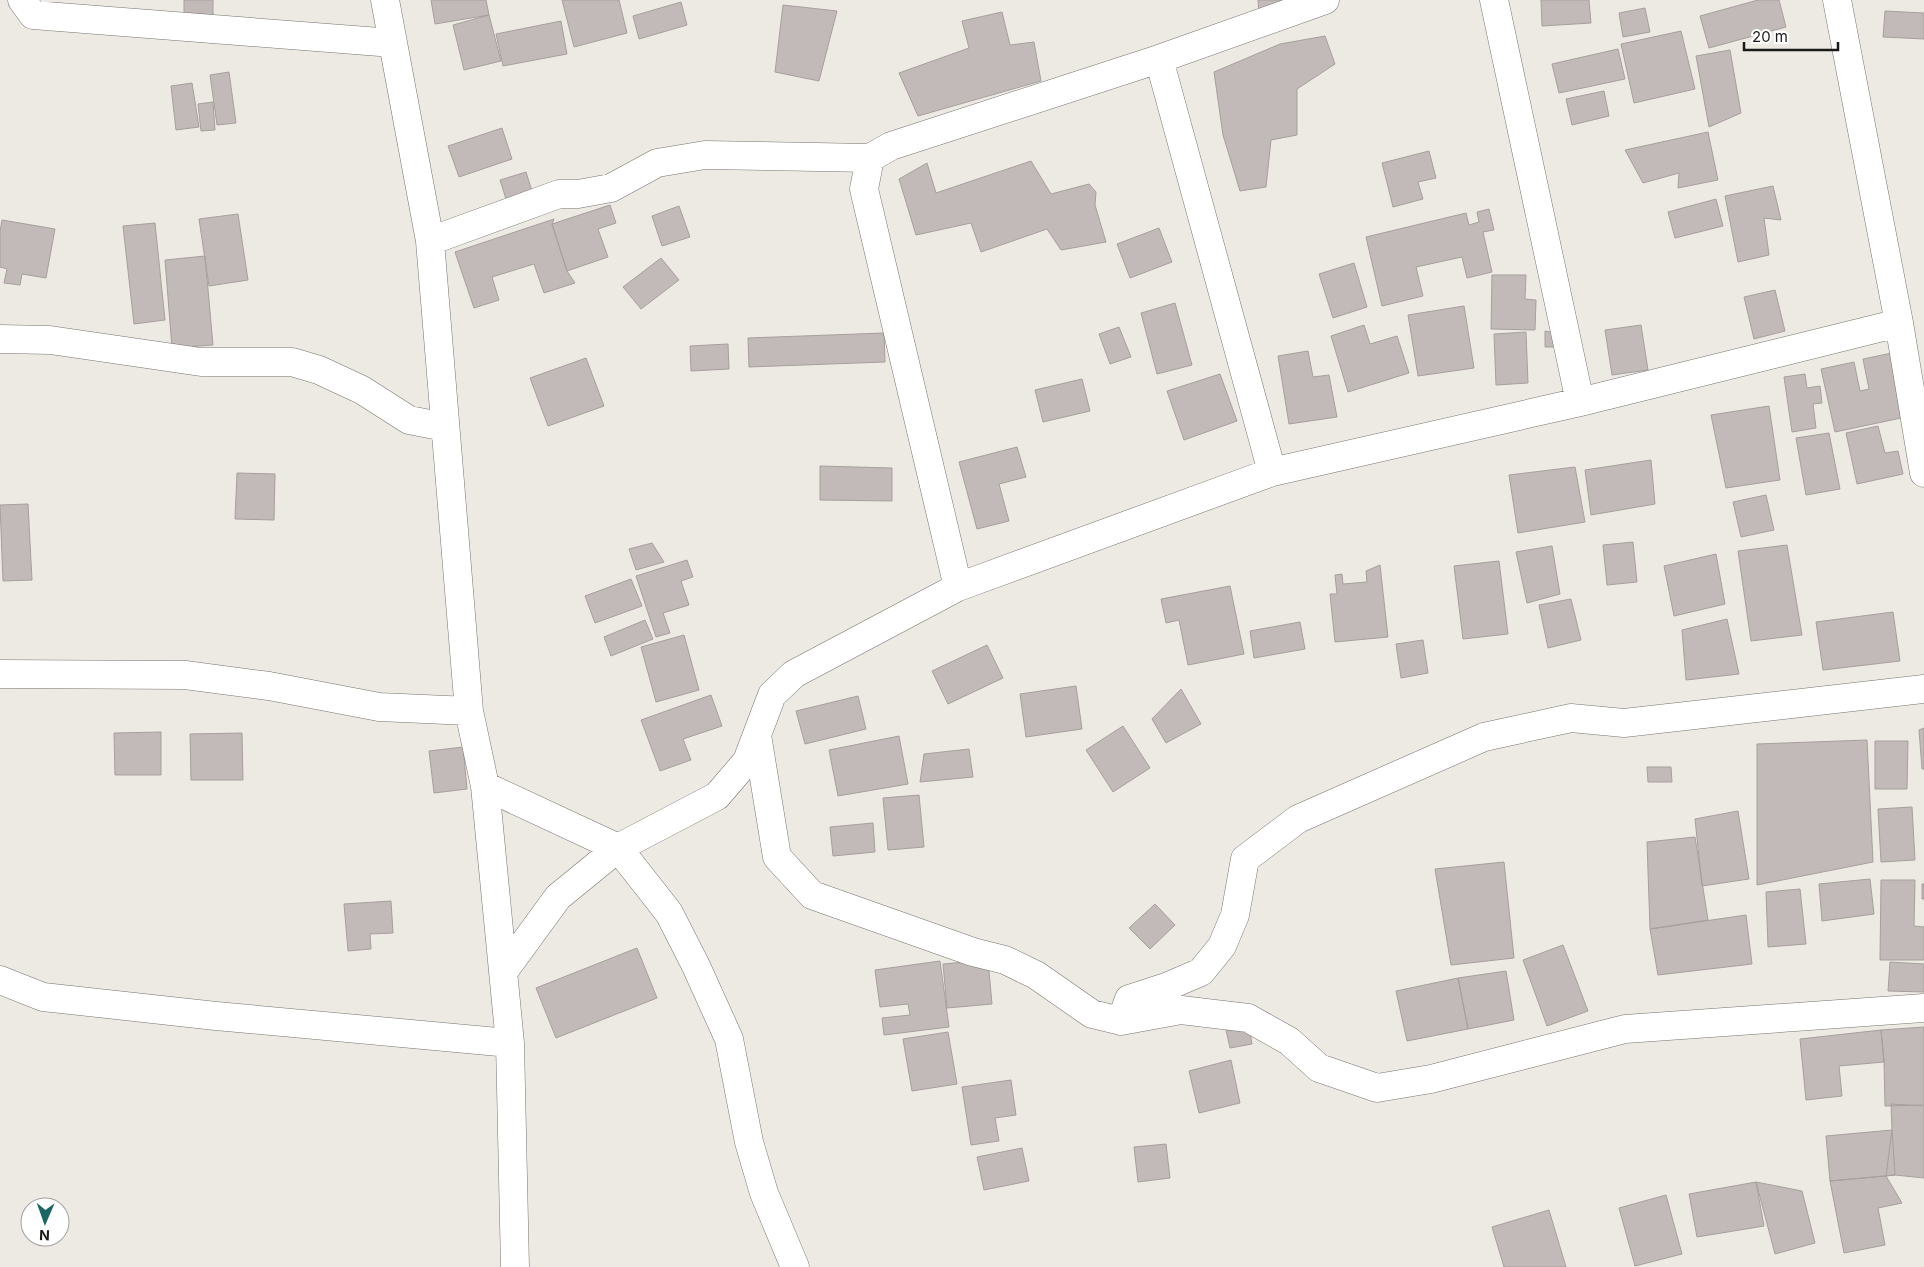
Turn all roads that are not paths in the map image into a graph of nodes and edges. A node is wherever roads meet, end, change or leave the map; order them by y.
1 (22, 0) edge
2 (385, 0) edge
3 (1325, 0) edge
4 (1494, 0) edge
5 (1837, 0) edge
6 (393, 43) junction
7 (1159, 59) junction
8 (870, 158) junction
9 (430, 241) junction
10 (1899, 323) junction
11 (0, 339) edge
12 (1580, 402) junction
13 (445, 427) junction
14 (1272, 472) junction
15 (1924, 473) edge
16 (958, 587) junction
17 (0, 674) edge
18 (1924, 689) edge
19 (469, 710) junction
20 (756, 733) junction
21 (486, 786) junction
22 (618, 848) junction
23 (504, 971) junction
24 (0, 980) edge
25 (1924, 1008) edge
26 (1121, 1021) junction
27 (510, 1043) junction
28 (515, 1267) edge
29 (794, 1267) edge

1 - 6 street
2 - 6 street
3 - 7 street
4 - 12 street
5 - 10 street
6 - 9 street
7 - 8 street
7 - 14 street
8 - 9 street
8 - 16 street
9 - 13 street
10 - 12 street
10 - 15 street
11 - 13 street
12 - 14 street
13 - 19 street
14 - 16 street
16 - 20 street
17 - 19 street
18 - 26 street
19 - 21 street
20 - 22 street
20 - 26 street
21 - 22 street
21 - 23 street
22 - 23 street
22 - 29 street
23 - 27 street
24 - 27 street
25 - 26 street
27 - 28 street

